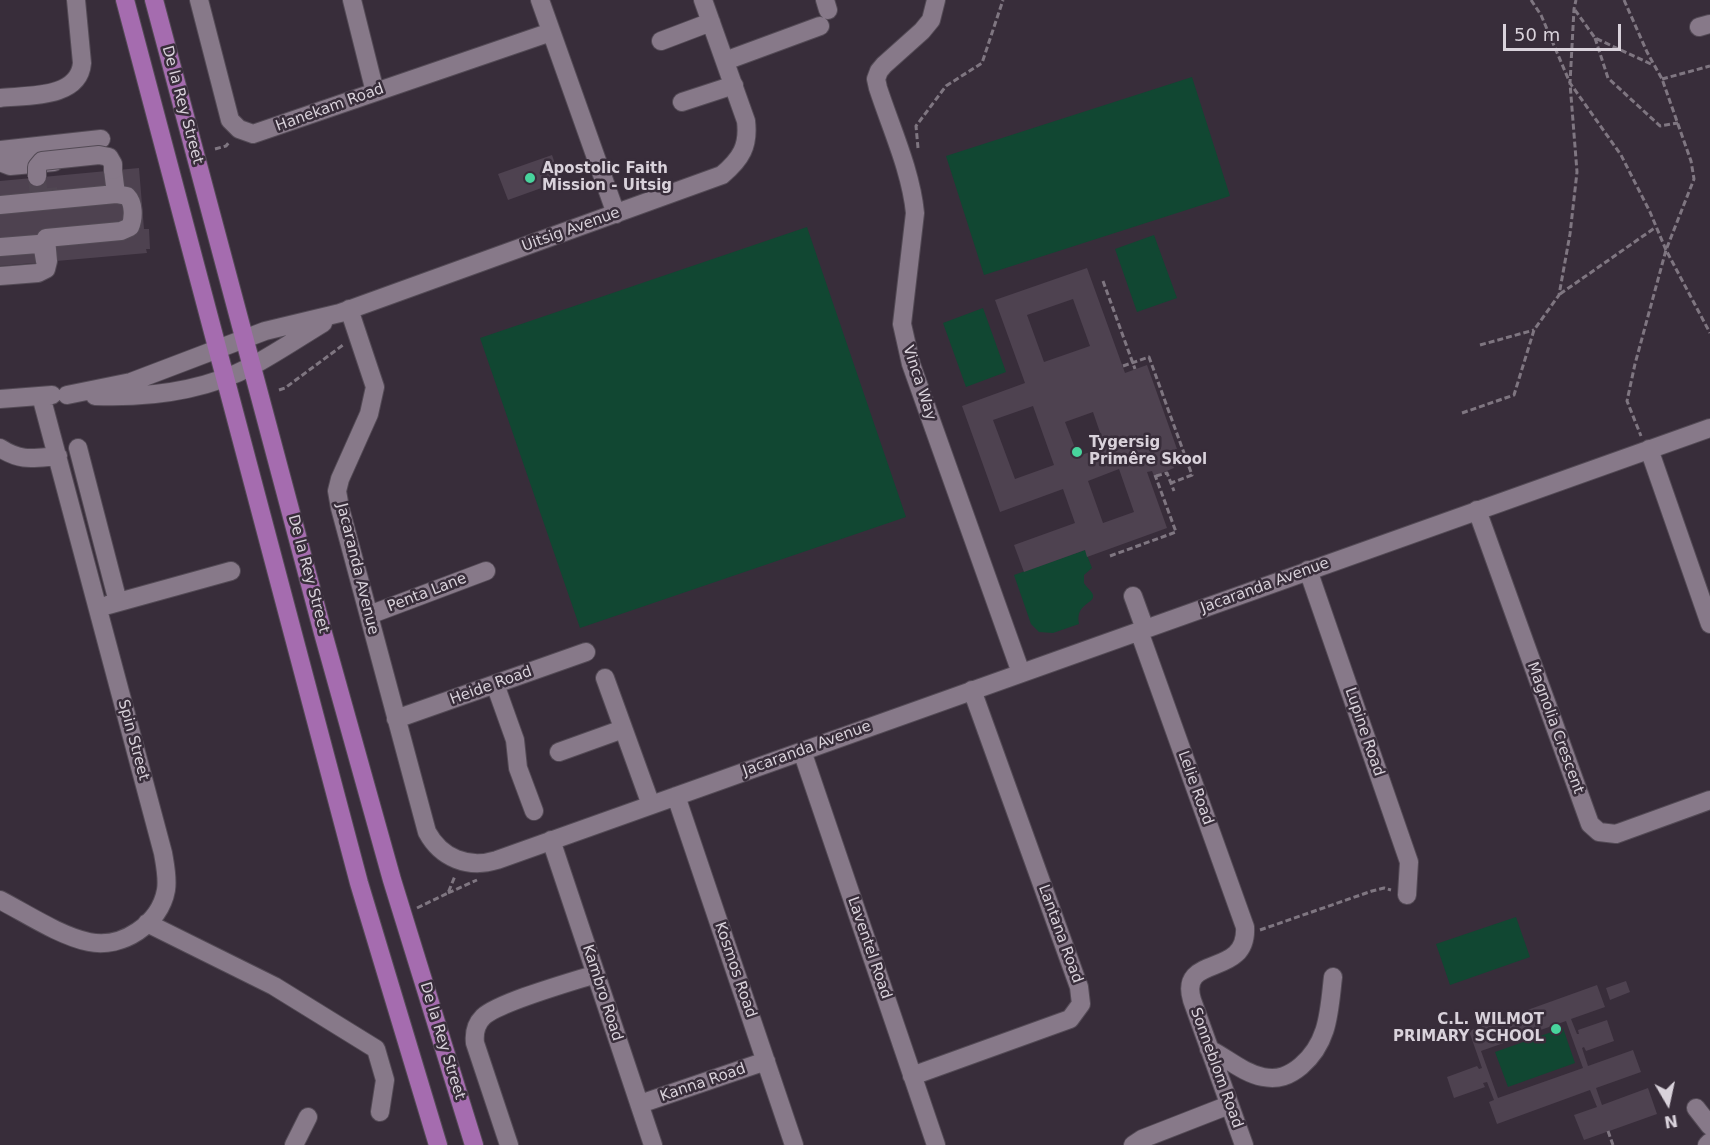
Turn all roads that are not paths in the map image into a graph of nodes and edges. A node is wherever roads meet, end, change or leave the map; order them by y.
1 (76, 0) edge
2 (125, 0) edge
3 (154, 0) edge
4 (199, 0) edge
5 (352, 0) edge
6 (540, 0) edge
7 (703, 0) edge
8 (936, 0) edge
9 (824, 12) edge
10 (711, 22) junction
11 (551, 32) junction
12 (660, 41) dead end
13 (725, 61) junction
14 (734, 85) junction
15 (375, 92) junction
16 (0, 98) edge
17 (682, 102) dead end
18 (101, 139) dead end
19 (0, 150) edge
20 (0, 162) edge
21 (116, 194) junction
22 (0, 205) edge
23 (616, 214) junction
24 (46, 238) junction
25 (0, 245) edge
26 (47, 261) junction
27 (0, 275) edge
28 (345, 311) junction
29 (245, 338) junction
30 (218, 348) junction
31 (252, 366) junction
32 (226, 378) junction
33 (67, 394) junction
34 (41, 396) junction
35 (0, 399) edge
36 (1710, 428) edge
37 (0, 448) edge
38 (78, 448) dead end
39 (1649, 449) junction
40 (58, 456) junction
41 (1477, 510) junction
42 (1308, 570) junction
43 (231, 571) dead end
44 (486, 571) dead end
45 (1133, 596) dead end
46 (118, 602) junction
47 (98, 608) junction
48 (369, 615) junction
49 (1710, 624) edge
50 (1142, 630) junction
51 (586, 652) dead end
52 (1021, 673) junction
53 (605, 678) dead end
54 (495, 684) junction
55 (972, 690) junction
56 (396, 719) junction
57 (623, 729) junction
58 (802, 751) junction
59 (559, 752) dead end
60 (676, 796) junction
61 (1710, 800) edge
62 (651, 805) junction
63 (534, 811) dead end
64 (551, 840) junction
65 (1407, 895) dead end
66 (0, 900) edge
67 (147, 923) junction
68 (1242, 947) joint
69 (596, 974) junction
70 (1333, 977) dead end
71 (1209, 1049) junction
72 (765, 1061) junction
73 (912, 1076) junction
74 (640, 1104) junction
75 (1229, 1105) junction
76 (1695, 1108) dead end
77 (380, 1112) dead end
78 (308, 1117) dead end
79 (1710, 1126) edge
80 (294, 1145) edge
81 (438, 1145) edge
82 (474, 1145) edge
83 (509, 1145) edge
84 (653, 1145) edge
85 (794, 1145) edge
86 (936, 1145) edge
87 (1133, 1145) edge
88 (1244, 1145) edge

1 - 16 street
2 - 30 main road, De la Rey Street
3 - 29 main road, De la Rey Street
4 - 15 street, Hanekam Road
5 - 15 street
6 - 11 street
7 - 10 street, Uitsig Avenue
8 - 52 street, Vinca Way
9 - 13 street
10 - 12 street
10 - 13 street, Uitsig Avenue
11 - 15 street, Hanekam Road
11 - 23 street
13 - 14 street, Uitsig Avenue
14 - 17 street
14 - 23 street, Uitsig Avenue
18 - 19 street
20 - 21 street, bridge
21 - 22 street
21 - 24 street
23 - 28 street, Uitsig Avenue
24 - 25 street
24 - 26 street
25 - 26 street
26 - 27 street
28 - 29 street, Uitsig Avenue
28 - 31 street, Uitsig Avenue
28 - 48 street, Jacaranda Avenue
29 - 30 street, Uitsig Avenue
29 - 31 main road, De la Rey Street
30 - 32 main road, De la Rey Street
30 - 33 street, Uitsig Avenue
31 - 32 street, Uitsig Avenue
31 - 82 main road, De la Rey Street
32 - 33 street, Uitsig Avenue
32 - 81 main road, De la Rey Street
33 - 34 street
34 - 35 street
34 - 40 street, Spin Street
36 - 39 street, Jacaranda Avenue
37 - 40 street
38 - 46 street
39 - 41 street, Jacaranda Avenue
39 - 49 street
40 - 47 street, Spin Street
41 - 42 street, Jacaranda Avenue
41 - 61 street, Magnolia Crescent
42 - 50 street, Jacaranda Avenue
42 - 65 street, Lupine Road
43 - 46 street
44 - 48 street, Penta Lane
45 - 50 street, Lelie Road
46 - 47 street
47 - 67 street, Spin Street
48 - 56 street, Jacaranda Avenue
50 - 52 street, Jacaranda Avenue
50 - 68 street, Lelie Road
51 - 54 street, Heide Road
52 - 55 street, Jacaranda Avenue
53 - 57 street
54 - 56 street, Heide Road
54 - 63 street
55 - 58 street, Jacaranda Avenue
55 - 73 street, Lantana Road
56 - 64 street, Jacaranda Avenue
57 - 59 street
57 - 62 street
58 - 60 street, Jacaranda Avenue
58 - 73 street, Laventel Road
60 - 62 street, Jacaranda Avenue
60 - 72 street, Kosmos Road
62 - 64 street, Jacaranda Avenue
64 - 69 street, Kambro Road
66 - 67 street, Spin Street
67 - 77 street
68 - 71 street, Sonneblom Road
69 - 74 street, Kambro Road
69 - 83 street
70 - 71 street
71 - 75 street, Sonneblom Road
72 - 74 street, Kanna Road
72 - 85 street, Kosmos Road
73 - 86 street, Laventel Road
74 - 84 street, Kambro Road
75 - 87 street
75 - 88 street, Sonneblom Road
76 - 79 street
78 - 80 street

